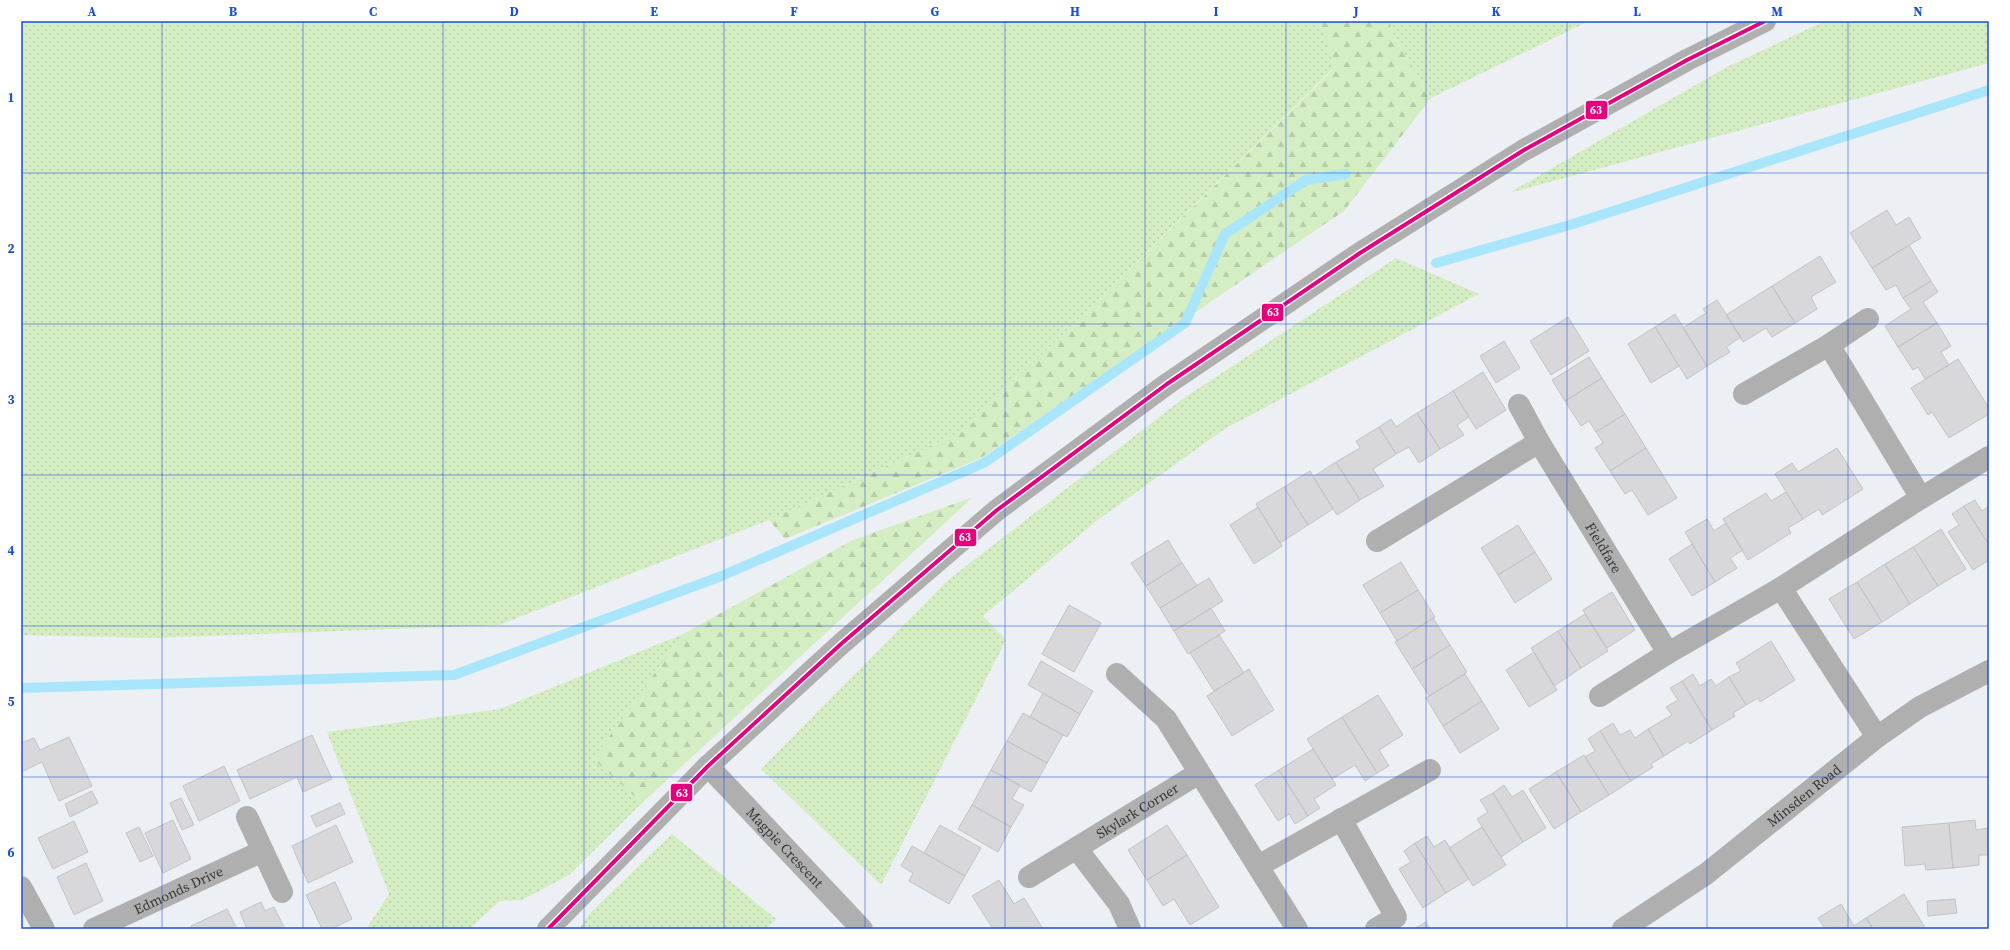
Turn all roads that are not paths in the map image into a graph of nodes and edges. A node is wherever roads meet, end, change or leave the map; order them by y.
1 (1765, 21) edge
2 (1868, 319) dead end
3 (1828, 345) junction
4 (1744, 394) dead end
5 (1519, 405) dead end
6 (1539, 442) junction
7 (1989, 458) edge
8 (1921, 498) junction
9 (1377, 541) dead end
10 (1781, 588) junction
11 (1668, 652) junction
12 (1989, 671) edge
13 (1117, 674) dead end
14 (1600, 696) dead end
15 (1877, 736) junction
16 (708, 766) junction
17 (1430, 770) dead end
18 (1199, 773) junction
19 (248, 817) dead end
20 (1341, 819) junction
21 (1077, 849) junction
22 (263, 851) junction
23 (1258, 866) junction
24 (1029, 878) dead end
25 (21, 887) edge
26 (282, 892) dead end
27 (44, 929) edge
28 (94, 929) edge
29 (548, 929) edge
30 (862, 929) edge
31 (1130, 929) edge
32 (1297, 929) edge
33 (1376, 929) edge
34 (1623, 929) edge

1 - 16 street
2 - 3 street
3 - 4 street
3 - 8 street
5 - 6 street, Fieldfare
6 - 9 street
6 - 11 street, Fieldfare
7 - 8 street
8 - 10 street
10 - 11 street
10 - 15 street
11 - 14 street
12 - 15 street, Minsden Road
13 - 18 street
15 - 34 street, Minsden Road
16 - 29 street
16 - 30 street, Magpie Crescent
17 - 20 street
18 - 21 street, Skylark Corner
18 - 23 street
19 - 22 street
20 - 23 street
20 - 33 street
21 - 24 street, Skylark Corner
21 - 31 street
22 - 26 street
22 - 28 street, Edmonds Drive
23 - 32 street
25 - 27 street

